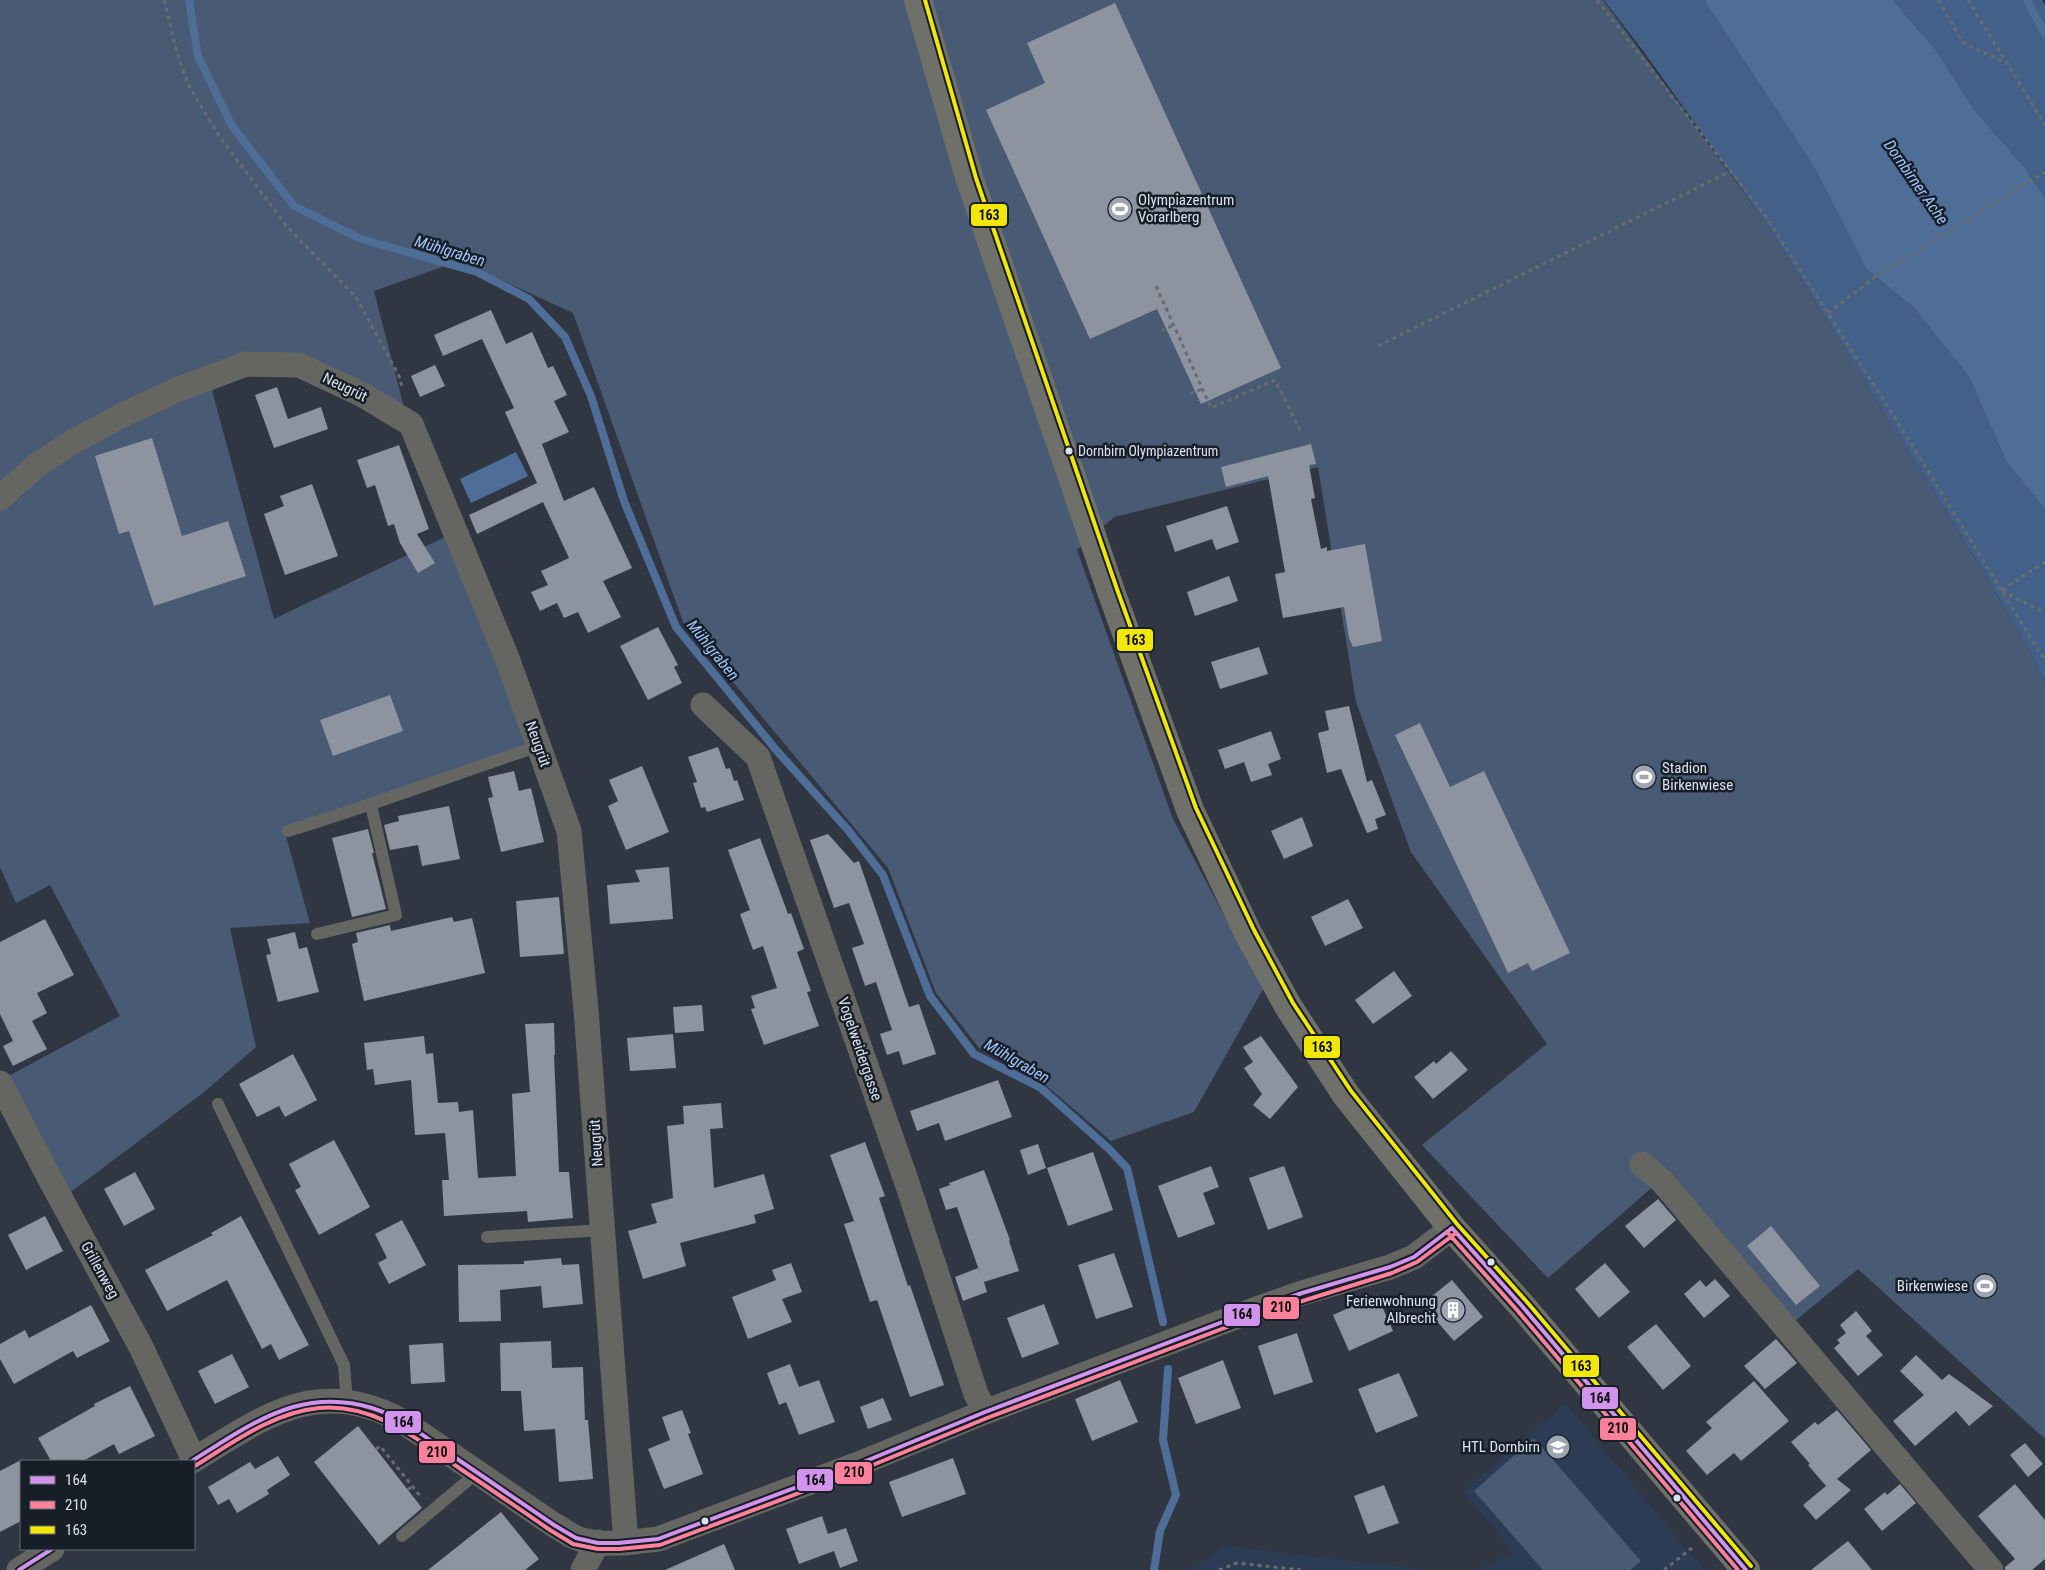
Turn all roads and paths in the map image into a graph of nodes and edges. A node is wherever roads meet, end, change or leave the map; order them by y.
1 (164, 0) edge
2 (918, 0) edge
3 (1597, 0) edge
4 (1939, 0) edge
5 (1968, 0) edge
6 (2006, 64) junction
7 (2045, 125) edge
8 (1731, 171) junction
9 (2045, 172) edge
10 (1156, 286) dead end
11 (1828, 313) junction
12 (1174, 325) junction
13 (1161, 331) dead end
14 (1378, 346) dead end
15 (1202, 389) junction
16 (1190, 394) dead end
17 (411, 424) junction
18 (1300, 430) dead end
19 (0, 498) edge
20 (2045, 562) edge
21 (2002, 590) junction
22 (2045, 613) edge
23 (2045, 660) edge
24 (704, 705) dead end
25 (539, 746) junction
26 (371, 805) junction
27 (288, 831) dead end
28 (317, 934) dead end
29 (0, 1083) edge
30 (218, 1104) dead end
31 (1642, 1164) dead end
32 (1452, 1228) junction
33 (603, 1230) junction
34 (487, 1237) dead end
35 (347, 1402) junction
36 (985, 1412) junction
37 (376, 1449) dead end
38 (193, 1460) edge
39 (478, 1472) junction
40 (412, 1486) junction
41 (408, 1490) dead end
42 (425, 1502) dead end
43 (402, 1536) dead end
44 (598, 1542) junction
45 (626, 1543) junction
46 (1697, 1544) dead end
47 (50, 1550) edge
48 (19, 1570) edge
49 (583, 1570) edge
50 (1219, 1570) edge
51 (1301, 1570) edge
52 (1664, 1570) edge
53 (1746, 1570) edge
54 (1991, 1570) edge

1 - 17 path
2 - 32 main road
3 - 8 path
4 - 6 path
5 - 6 path
6 - 7 path
8 - 11 path
8 - 14 path
9 - 11 path
10 - 12 path
11 - 21 path
12 - 13 path
12 - 15 path
15 - 16 path
15 - 18 path
17 - 19 street, Neugrüt
17 - 25 street, Neugrüt
20 - 21 path
21 - 22 path
21 - 23 path
24 - 36 street, Vogelweidergasse
25 - 26 lane
25 - 33 street, Neugrüt
26 - 27 lane
26 - 28 lane
29 - 38 street, Grillenweg
30 - 35 lane
31 - 54 street
32 - 36 street
32 - 53 main road
33 - 34 lane
33 - 45 street, Neugrüt
35 - 38 street
35 - 39 street
36 - 45 street
37 - 40 path
39 - 43 lane
39 - 44 street
40 - 41 path
40 - 42 path
44 - 45 street
44 - 49 street
46 - 52 path
47 - 48 street
50 - 51 path

